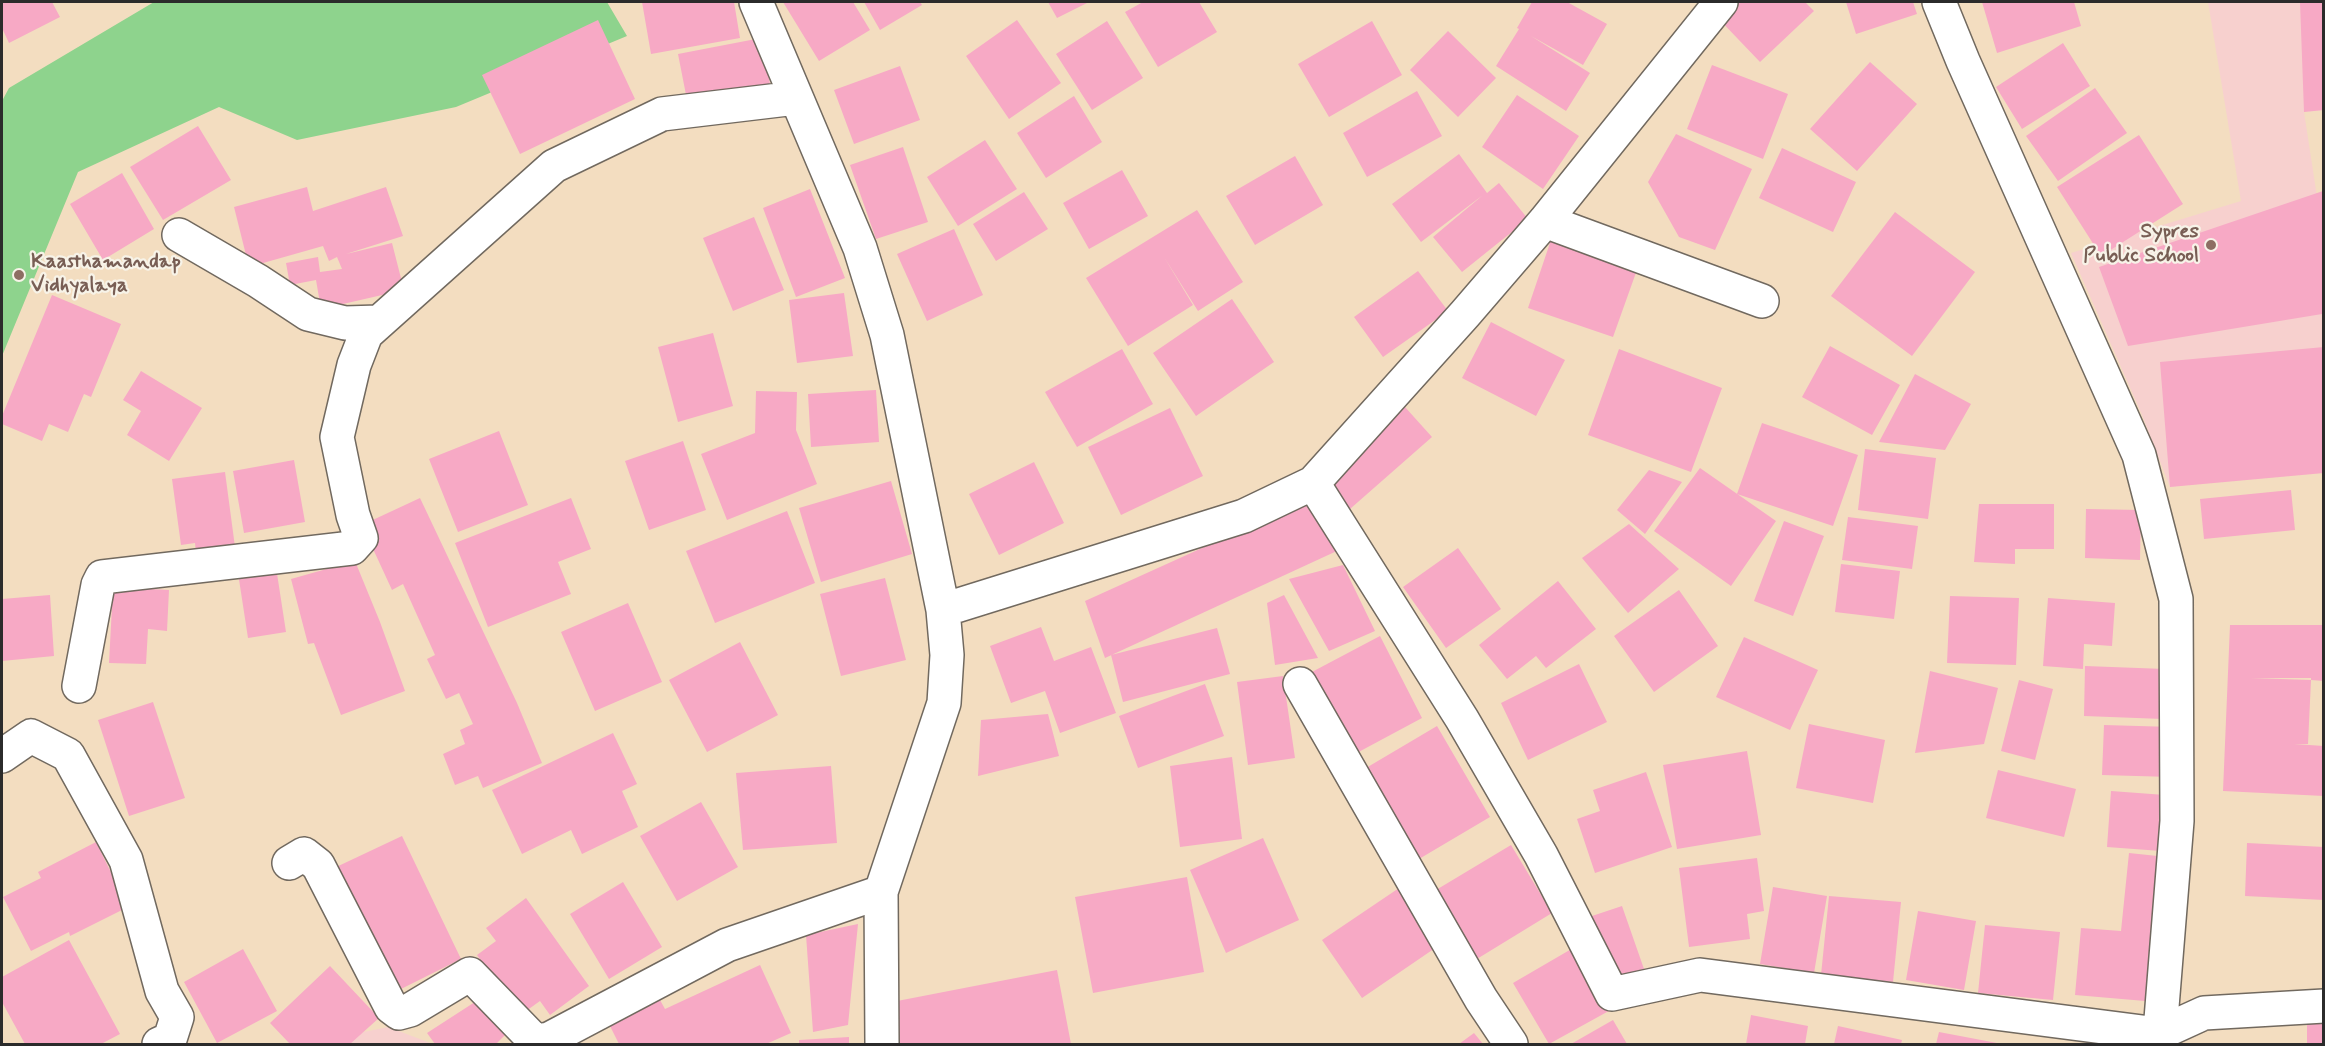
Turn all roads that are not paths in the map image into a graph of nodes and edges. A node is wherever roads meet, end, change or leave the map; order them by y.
1 (756, 2) edge
2 (1721, 2) edge
3 (1939, 2) edge
4 (796, 98) junction
5 (1545, 221) junction
6 (179, 235) dead end
7 (1762, 301) dead end
8 (379, 322) junction
9 (1313, 483) junction
10 (943, 610) junction
11 (1300, 684) dead end
12 (79, 686) dead end
13 (2, 756) edge
14 (289, 863) dead end
15 (881, 892) junction
16 (2324, 1006) edge
17 (2159, 1039) edge
18 (159, 1044) edge
19 (882, 1044) edge
20 (1511, 1044) edge

1 - 4 street
2 - 5 street
3 - 17 street
4 - 8 street
4 - 10 street
5 - 7 street
5 - 9 street
6 - 8 street
8 - 12 street
9 - 10 street
9 - 17 street
10 - 15 street
11 - 20 street
13 - 18 street
14 - 15 street
15 - 19 street
16 - 17 street

